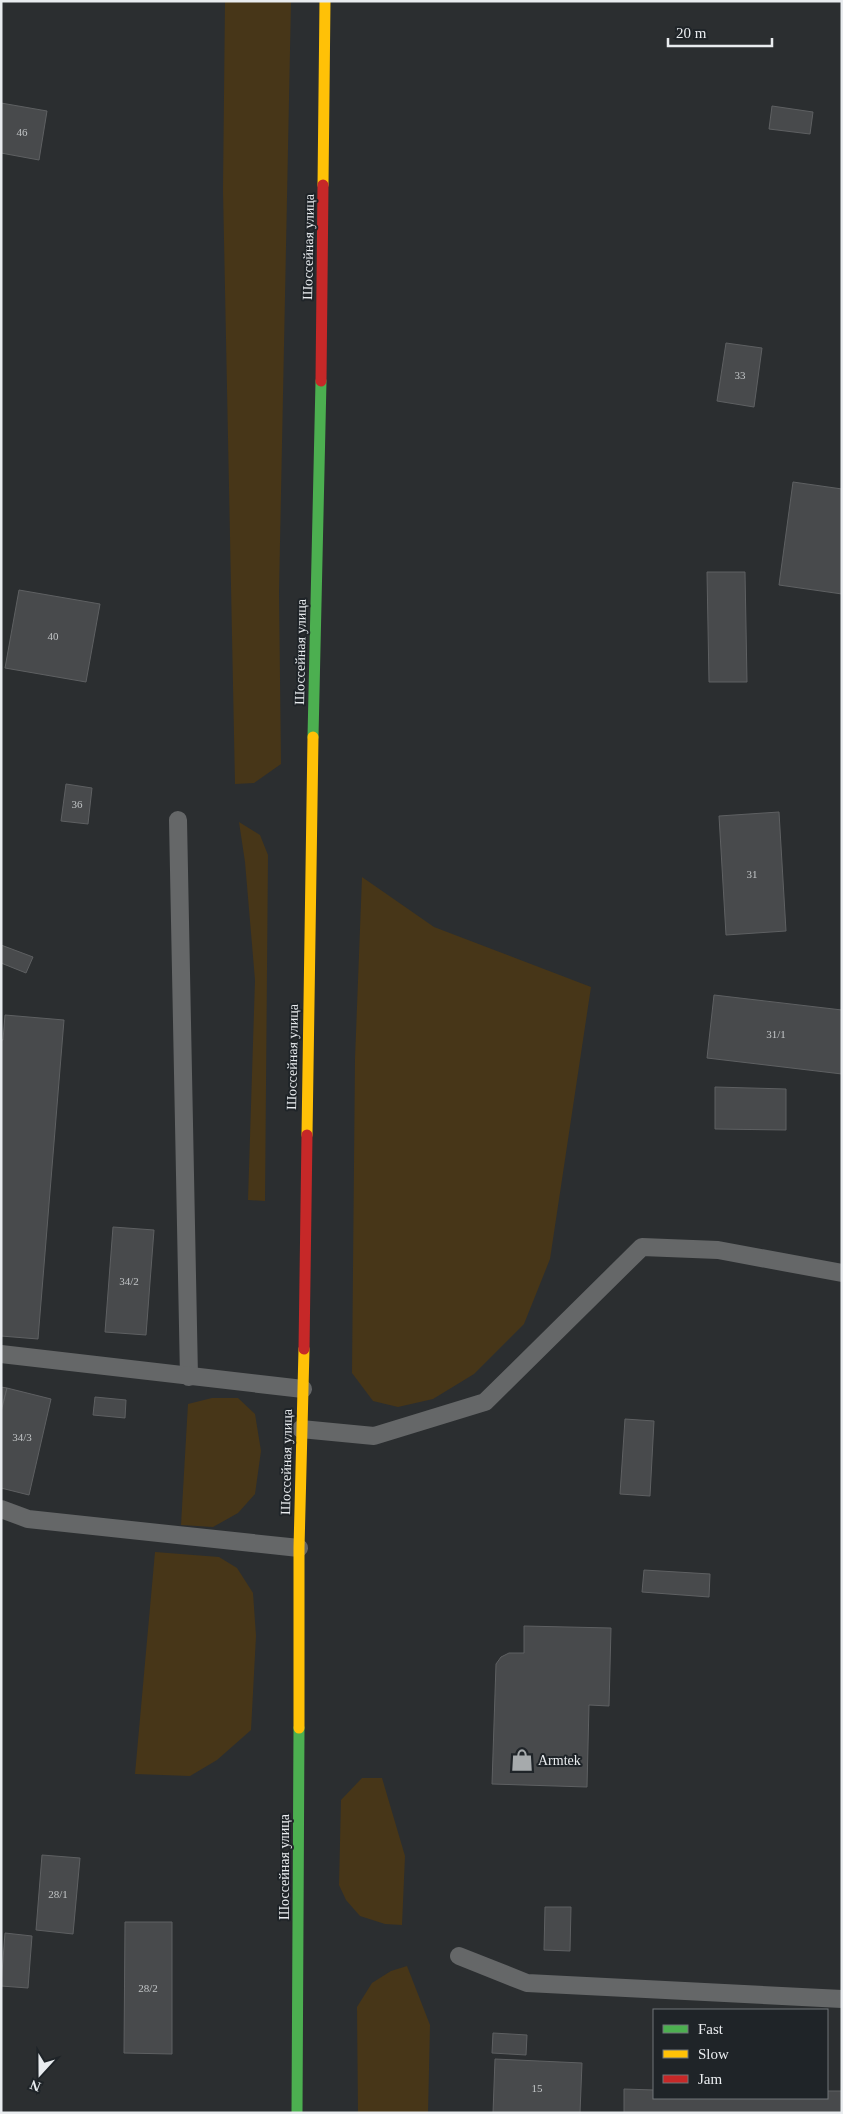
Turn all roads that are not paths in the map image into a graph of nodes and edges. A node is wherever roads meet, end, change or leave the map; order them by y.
1 (325, 1) edge
2 (178, 820) dead end
3 (842, 1273) edge
4 (1, 1354) edge
5 (189, 1376) junction
6 (303, 1389) junction
7 (301, 1429) junction
8 (1, 1509) edge
9 (299, 1548) junction
10 (459, 1956) dead end
11 (842, 1999) edge
12 (297, 2113) edge

1 - 6 highway, Шоссейная улица
2 - 5 lane
3 - 7 lane
4 - 5 lane
5 - 6 lane
6 - 7 highway, Шоссейная улица
7 - 9 highway, Шоссейная улица
8 - 9 lane
9 - 12 highway, Шоссейная улица
10 - 11 lane

